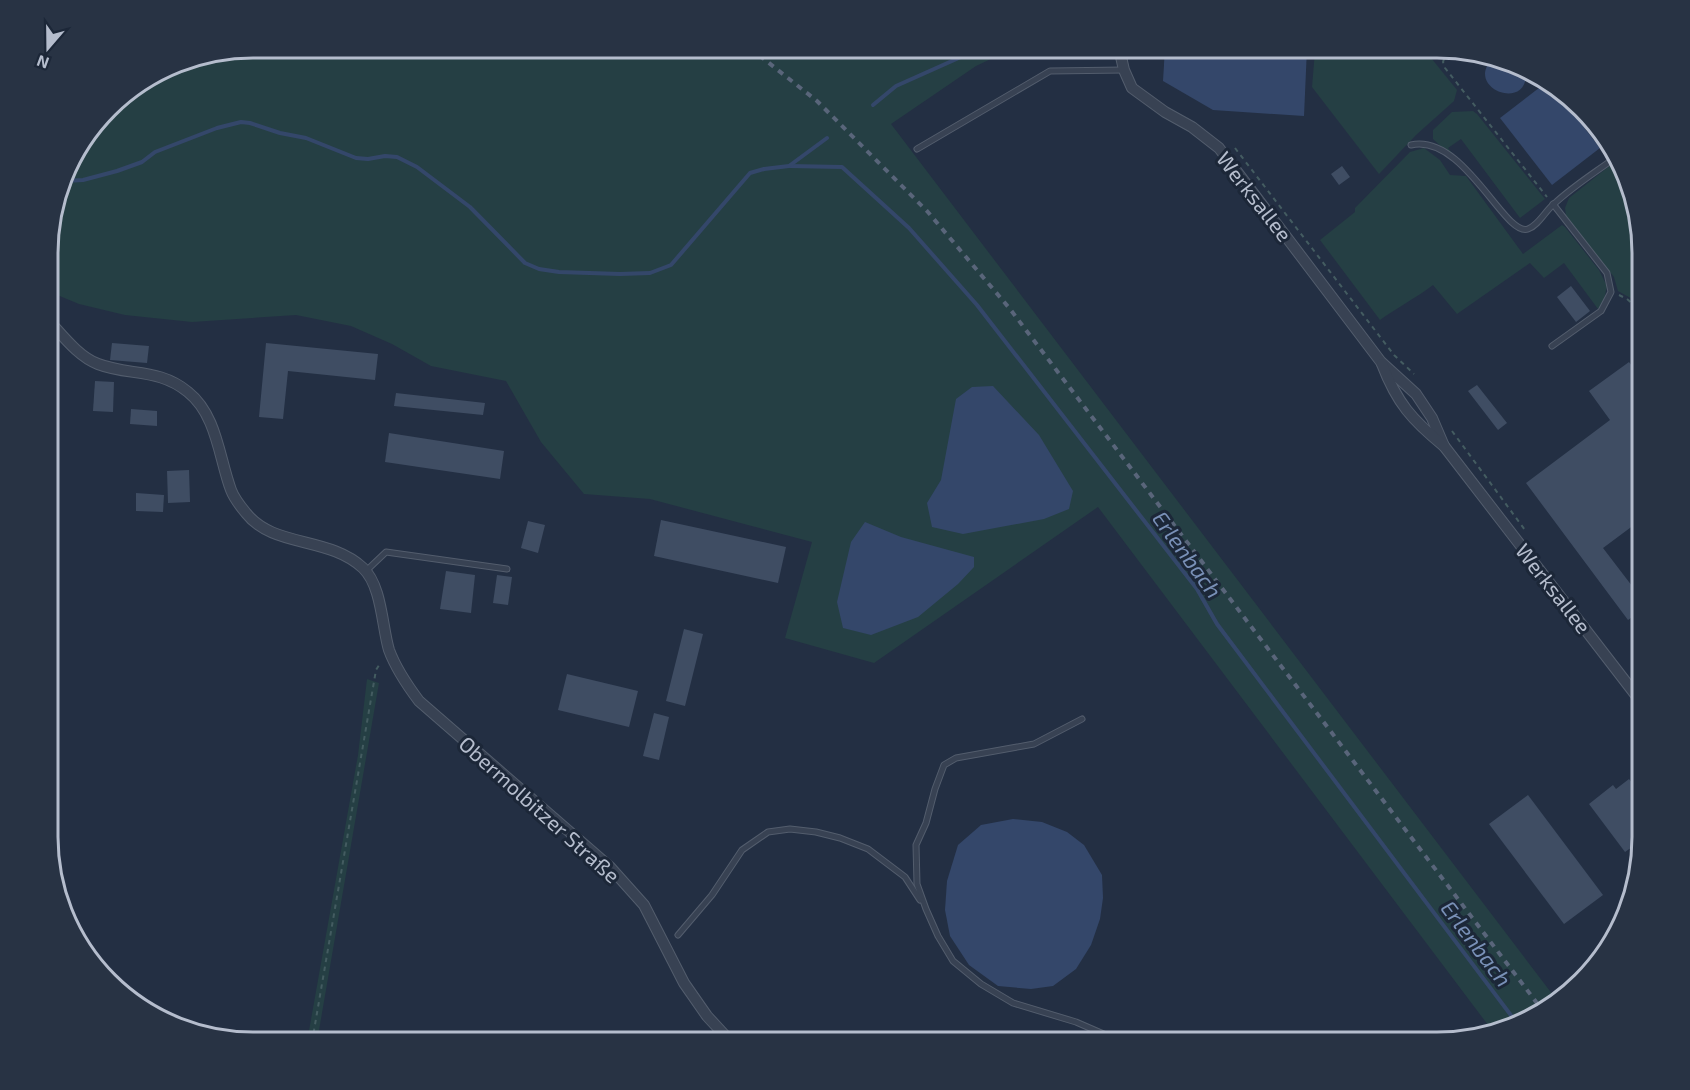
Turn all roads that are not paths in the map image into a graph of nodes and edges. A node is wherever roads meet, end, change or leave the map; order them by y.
1 (1121, 58) edge
2 (1124, 70) junction
3 (1411, 145) dead end
4 (918, 149) dead end
5 (1609, 163) edge
6 (1553, 204) junction
7 (58, 330) edge
8 (1552, 346) dead end
9 (1381, 362) junction
10 (1444, 446) junction
11 (507, 569) dead end
12 (366, 571) junction
13 (1631, 689) edge
14 (1082, 718) dead end
15 (926, 909) junction
16 (678, 935) dead end
17 (1097, 1031) edge
18 (721, 1032) edge

1 - 2 street, Werksallee
2 - 4 lane
2 - 9 street, Werksallee
3 - 6 lane
5 - 6 lane
6 - 8 lane
7 - 12 street, Obermolbitzer Straße
9 - 10 street, Werksallee
9 - 10 street, Werksallee
10 - 13 street, Werksallee
11 - 12 lane
12 - 18 street, Obermolbitzer Straße
14 - 15 lane
15 - 16 lane
15 - 17 lane

